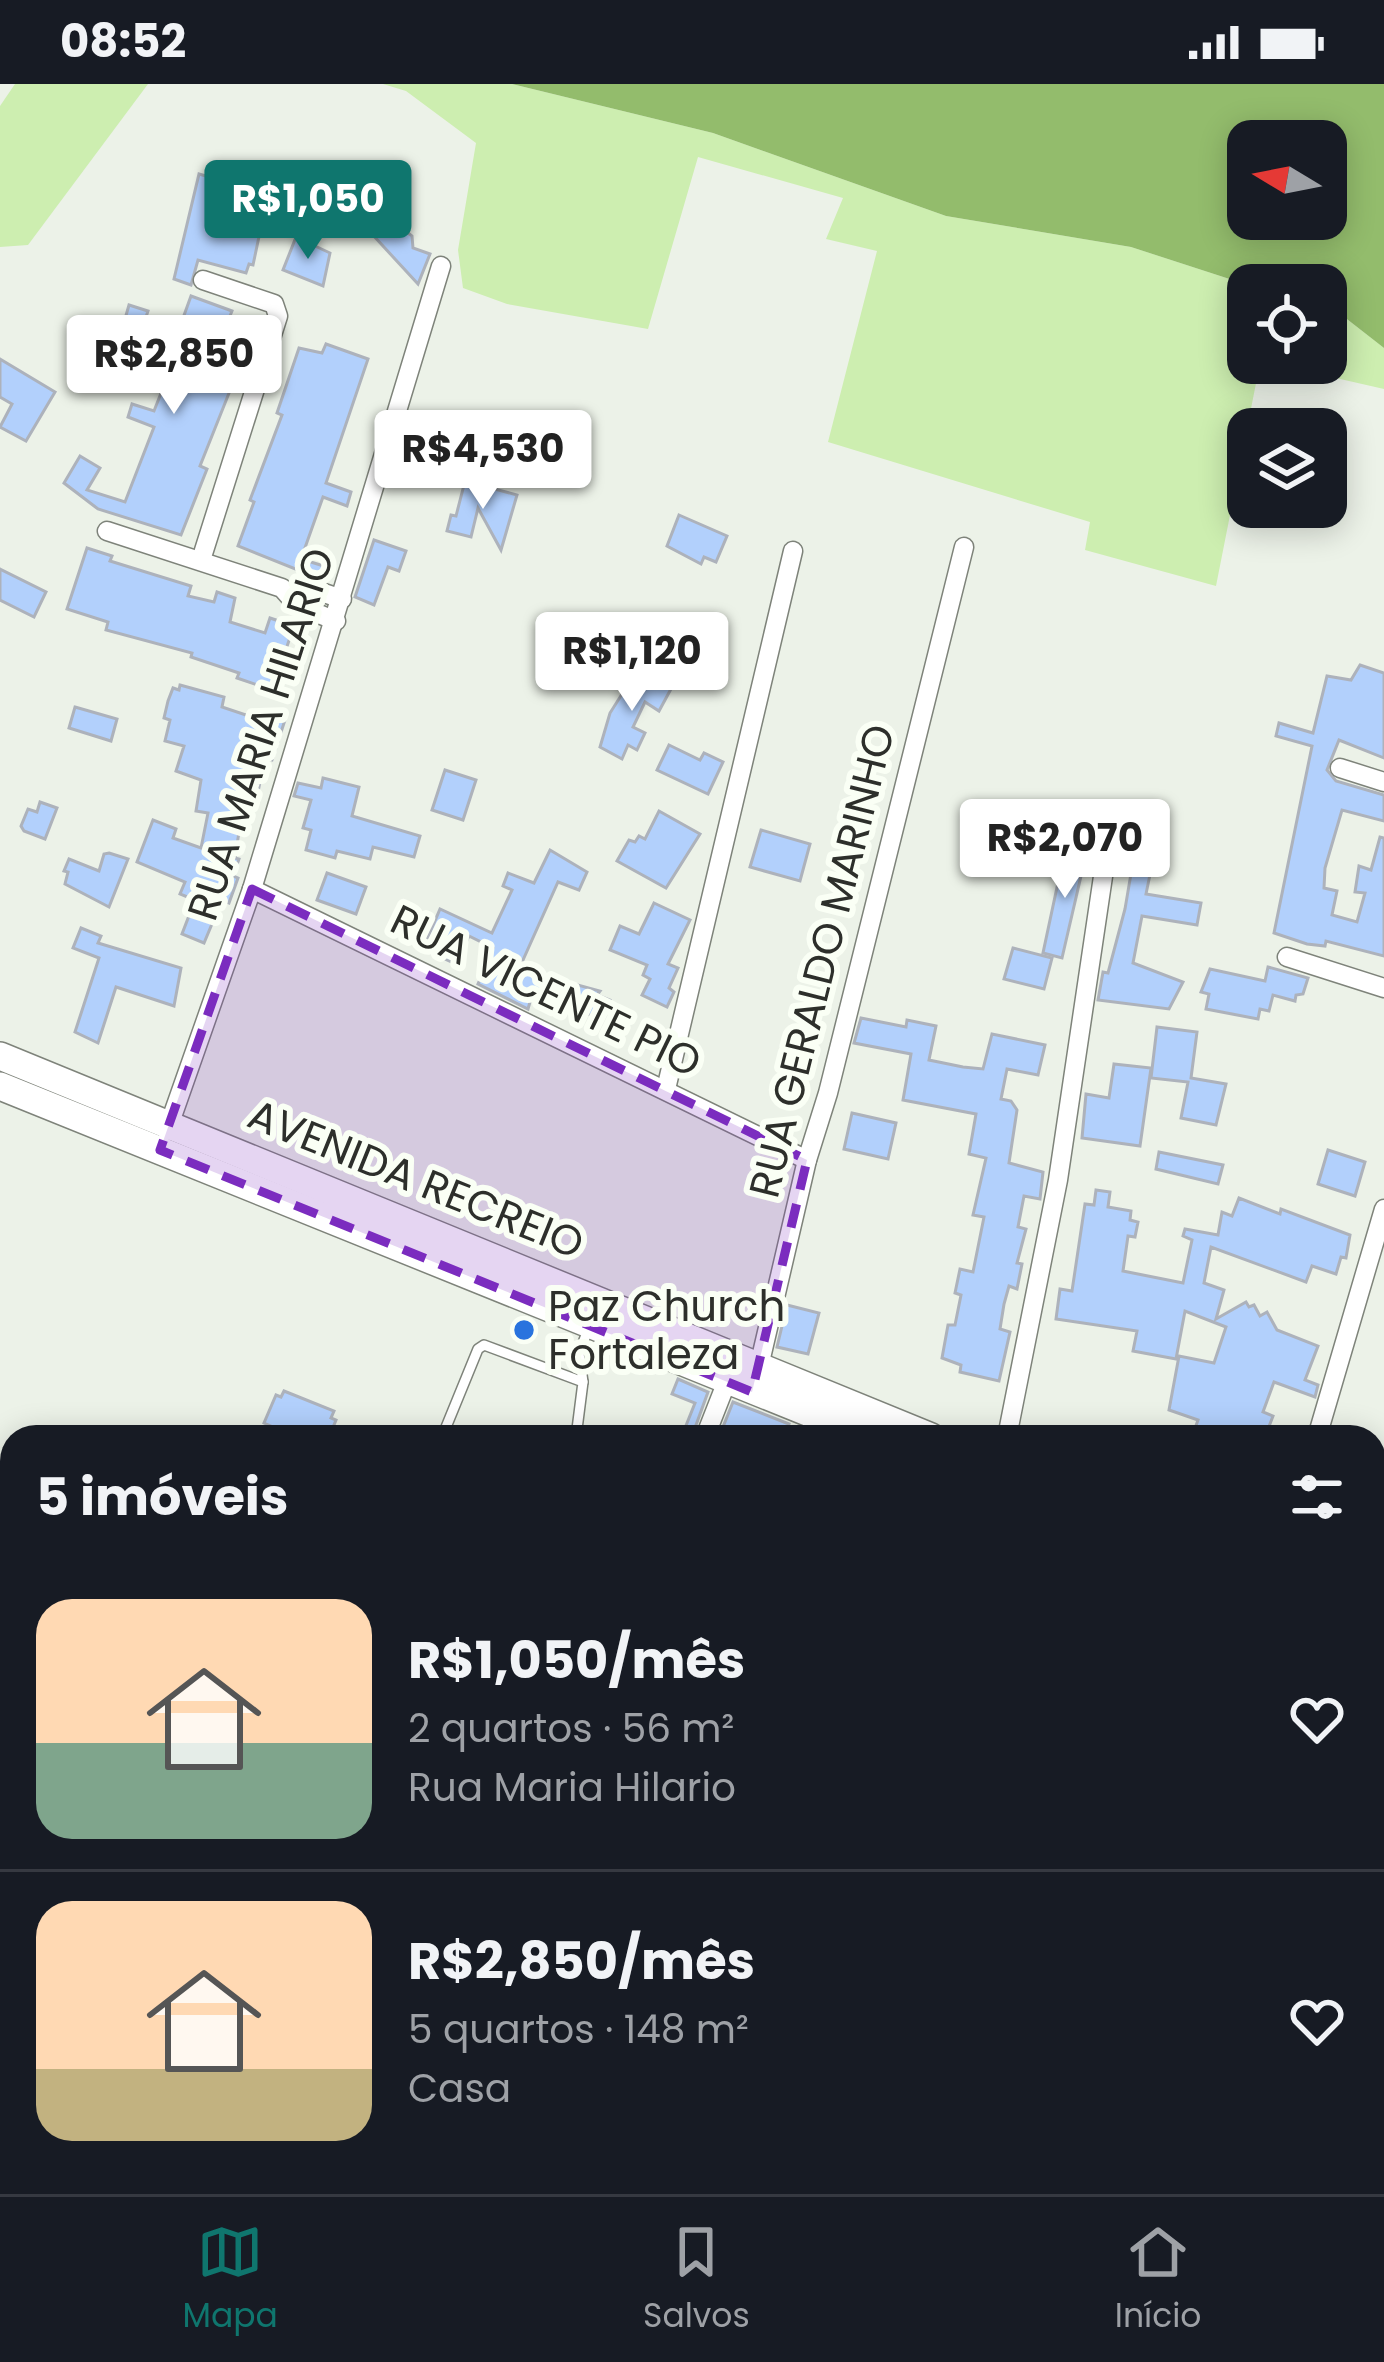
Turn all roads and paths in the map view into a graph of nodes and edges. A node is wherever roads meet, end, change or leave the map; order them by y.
1 (441, 266) dead end
2 (202, 280) dead end
3 (107, 531) dead end
4 (964, 548) dead end
5 (793, 551) dead end
6 (201, 560) junction
7 (303, 589) junction
8 (343, 599) junction
9 (336, 621) junction
10 (1340, 768) dead end
11 (1384, 782) edge
12 (1105, 863) dead end
13 (252, 889) junction
14 (1287, 957) dead end
15 (1384, 988) edge
16 (0, 1056) edge
17 (0, 1085) edge
18 (666, 1089) junction
19 (165, 1137) junction
20 (807, 1160) junction
21 (1384, 1209) edge
22 (596, 1311) junction
23 (746, 1380) junction
24 (583, 1382) junction
25 (447, 1425) edge
26 (578, 1425) edge
27 (713, 1425) edge
28 (842, 1425) edge
29 (893, 1425) edge
30 (1009, 1425) edge
31 (1321, 1425) edge

1 - 8 street, RUA MARIA HILARIO
2 - 6 street
3 - 6 street
4 - 20 street, RUA GERALDO MARINHO
5 - 18 street
6 - 7 street
7 - 8 street
7 - 9 street
8 - 9 street, RUA MARIA HILARIO
9 - 13 street, RUA MARIA HILARIO
10 - 11 street
12 - 30 street
13 - 18 street, RUA VICENTE PIO
13 - 19 street, RUA MARIA HILARIO
14 - 15 street
16 - 19 main road, AVENIDA RECREIO
17 - 19 main road, AVENIDA RECREIO
18 - 20 street, RUA VICENTE PIO
19 - 22 main road, AVENIDA RECREIO
20 - 23 street, RUA GERALDO MARINHO
21 - 31 street
22 - 23 main road, AVENIDA RECREIO
22 - 24 lane
23 - 27 street, RUA GERALDO MARINHO
23 - 28 main road, AVENIDA RECREIO
23 - 29 main road, AVENIDA RECREIO
24 - 25 lane
24 - 26 lane

